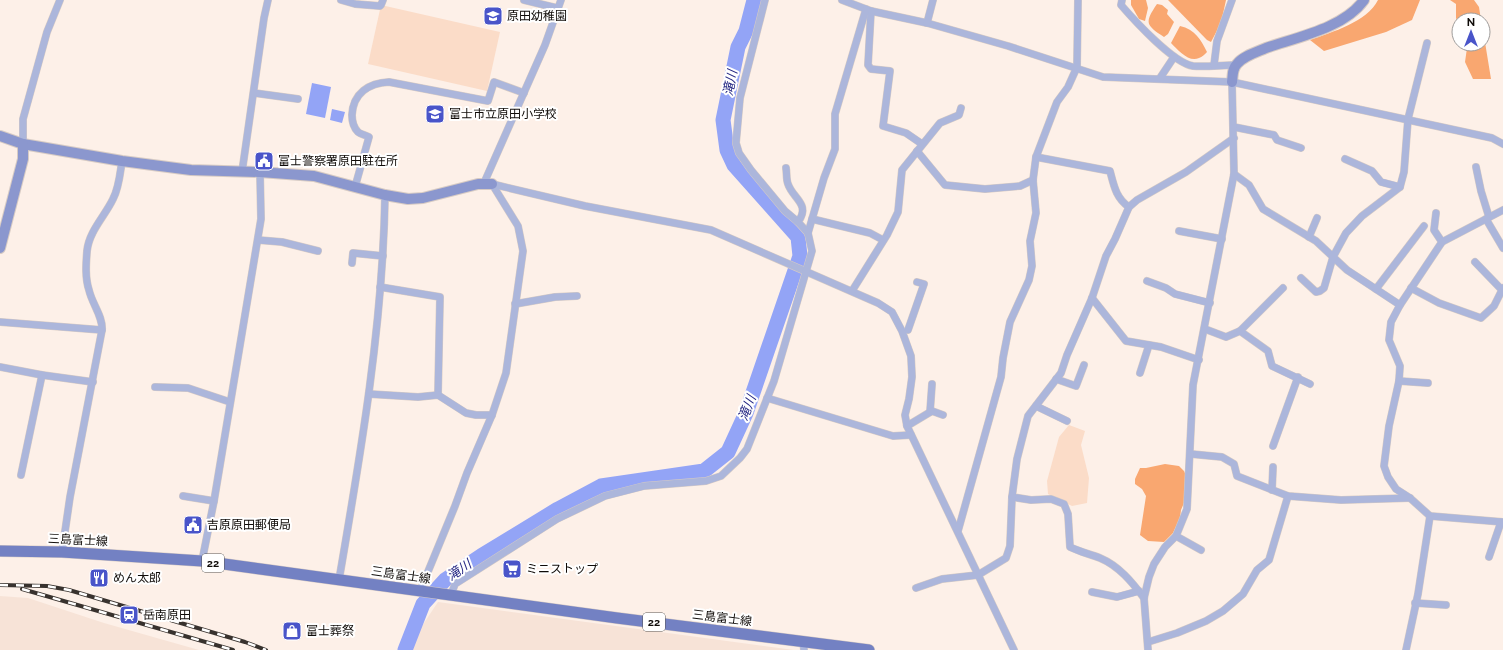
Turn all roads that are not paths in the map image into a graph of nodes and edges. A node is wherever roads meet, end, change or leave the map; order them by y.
1 (60, 0) edge
2 (268, 0) edge
3 (341, 0) edge
4 (383, 0) edge
5 (524, 0) edge
6 (561, 0) edge
7 (765, 0) edge
8 (842, 0) edge
9 (933, 0) edge
10 (1078, 0) edge
11 (1122, 0) edge
12 (1232, 0) edge
13 (1364, 0) edge
14 (557, 8) junction
15 (868, 10) junction
16 (927, 23) junction
17 (1427, 44) dead end
18 (1174, 57) junction
19 (1214, 65) junction
20 (1236, 65) junction
21 (1076, 67) junction
22 (1160, 78) junction
23 (1232, 82) junction
24 (254, 93) junction
25 (524, 93) junction
26 (298, 99) dead end
27 (961, 108) dead end
28 (1408, 119) junction
29 (1234, 127) junction
30 (0, 136) edge
31 (1234, 138) junction
32 (23, 144) junction
33 (922, 144) junction
34 (1503, 144) edge
35 (1301, 148) dead end
36 (917, 151) junction
37 (1036, 157) junction
38 (1345, 159) dead end
39 (122, 161) junction
40 (1476, 166) dead end
41 (786, 168) dead end
42 (242, 172) junction
43 (260, 172) junction
44 (1234, 174) junction
45 (1033, 180) junction
46 (488, 184) junction
47 (355, 187) junction
48 (1400, 187) junction
49 (385, 195) junction
50 (1128, 207) junction
51 (1503, 210) edge
52 (1436, 213) dead end
53 (1317, 218) dead end
54 (1488, 218) junction
55 (812, 219) junction
56 (798, 222) junction
57 (1424, 226) dead end
58 (1178, 231) dead end
59 (808, 233) junction
60 (1309, 236) junction
61 (1222, 239) junction
62 (258, 240) junction
63 (883, 240) junction
64 (1442, 242) junction
65 (0, 248) edge
66 (1503, 248) edge
67 (318, 251) dead end
68 (383, 256) junction
69 (1333, 257) junction
70 (1475, 262) dead end
71 (352, 263) dead end
72 (806, 272) junction
73 (1301, 278) dead end
74 (1147, 281) dead end
75 (917, 282) dead end
76 (380, 287) junction
77 (1283, 288) dead end
78 (1411, 288) junction
79 (1376, 289) junction
80 (1502, 289) edge
81 (852, 291) junction
82 (577, 296) dead end
83 (1092, 298) junction
84 (515, 304) junction
85 (1210, 304) junction
86 (1400, 305) junction
87 (0, 322) edge
88 (1205, 329) junction
89 (102, 330) junction
90 (908, 330) dead end
91 (1240, 331) junction
92 (1149, 345) junction
93 (1198, 360) junction
94 (1084, 365) dead end
95 (0, 367) edge
96 (1140, 373) dead end
97 (42, 375) junction
98 (1298, 377) junction
99 (1056, 379) junction
100 (1399, 381) junction
101 (93, 382) junction
102 (1428, 383) dead end
103 (932, 384) dead end
104 (1310, 384) dead end
105 (155, 387) dead end
106 (370, 394) junction
107 (438, 395) junction
108 (767, 398) junction
109 (230, 402) junction
110 (1036, 406) junction
111 (930, 412) junction
112 (492, 415) junction
113 (942, 415) dead end
114 (1067, 421) dead end
115 (907, 426) junction
116 (911, 435) junction
117 (1273, 446) dead end
118 (1191, 454) junction
119 (1273, 467) dead end
120 (21, 475) dead end
121 (1272, 490) junction
122 (183, 496) dead end
123 (1288, 496) junction
124 (1012, 497) junction
125 (1410, 498) junction
126 (214, 501) junction
127 (1430, 516) junction
128 (1502, 522) edge
129 (958, 531) junction
130 (1176, 536) junction
131 (1201, 550) dead end
132 (0, 551) edge
133 (62, 552) junction
134 (1489, 557) dead end
135 (202, 561) junction
136 (978, 575) junction
137 (339, 580) junction
138 (916, 588) dead end
139 (422, 591) junction
140 (1139, 591) junction
141 (1092, 592) dead end
142 (451, 595) junction
143 (1144, 598) junction
144 (1415, 603) junction
145 (1446, 605) dead end
146 (1148, 642) junction
147 (804, 646) edge
148 (869, 650) edge
149 (1014, 650) edge
150 (1148, 650) edge
151 (1406, 650) edge

1 - 32 street
2 - 24 street
3 - 4 street
5 - 14 street
6 - 14 street
7 - 56 street
8 - 15 street
9 - 16 street
10 - 21 street
11 - 18 street
12 - 19 street
13 - 20 street
14 - 25 street
15 - 16 street
15 - 33 street
15 - 55 street
16 - 21 street
17 - 28 street
18 - 19 street
18 - 22 street
19 - 20 street
20 - 23 street
21 - 22 street
21 - 37 street
22 - 23 street
23 - 28 street
23 - 29 street
24 - 26 street
24 - 42 street
25 - 46 street
25 - 47 street
27 - 33 street
28 - 34 street
28 - 48 street
29 - 31 street
29 - 35 street
30 - 32 street
31 - 44 street
31 - 50 street
32 - 39 street
32 - 65 street
33 - 36 street
36 - 45 street
36 - 63 street
37 - 45 street
37 - 50 street
38 - 48 street
39 - 42 street
39 - 89 street
40 - 54 street
41 - 56 street
42 - 43 street
43 - 47 street
43 - 62 street
44 - 60 street
44 - 61 street
45 - 129 street
46 - 49 street
46 - 72 street
46 - 84 street
47 - 49 street
48 - 69 street
49 - 68 street
50 - 83 street
51 - 54 street
52 - 64 street
53 - 60 street
54 - 64 street
54 - 66 street
55 - 59 street
55 - 63 street
56 - 59 street
57 - 79 street
58 - 61 street
59 - 72 street
60 - 69 street
61 - 85 street
62 - 67 street
62 - 109 street
63 - 81 street
64 - 78 street
68 - 71 street
68 - 76 street
69 - 73 street
69 - 79 street
70 - 80 street
72 - 81 street
72 - 108 street
74 - 85 street
75 - 90 street
76 - 106 street
76 - 107 street
77 - 91 street
78 - 80 street
78 - 86 street
79 - 86 street
81 - 115 street
82 - 84 street
83 - 92 street
83 - 99 street
84 - 112 street
85 - 88 street
86 - 100 street
87 - 89 street
88 - 91 street
88 - 93 street
89 - 101 street
91 - 98 street
92 - 93 street
92 - 96 street
93 - 118 street
94 - 99 street
95 - 97 street
97 - 101 street
97 - 120 street
98 - 104 street
98 - 117 street
99 - 110 street
100 - 102 street
100 - 125 street
101 - 133 street
103 - 111 street
105 - 109 street
106 - 107 street
106 - 137 street
107 - 112 street
108 - 116 street
108 - 142 street
109 - 126 street
110 - 114 street
110 - 124 street
111 - 113 street
111 - 115 street
112 - 139 street
115 - 116 street
116 - 129 street
118 - 121 street
118 - 130 street
119 - 121 street
121 - 123 street
122 - 126 street
123 - 125 street
123 - 146 street
124 - 136 street
124 - 140 street
125 - 127 street
126 - 135 street
127 - 128 street
127 - 144 street
128 - 134 street
129 - 136 street
130 - 131 street
130 - 143 street
132 - 133 main road, 三島富士線 / 22
133 - 135 main road, 三島富士線 / 22
135 - 137 main road, 三島富士線 / 22
136 - 138 street
136 - 149 street
137 - 139 main road, 三島富士線 / 22
139 - 142 main road, 三島富士線 / 22
140 - 141 street
140 - 143 street
142 - 147 main road, 三島富士線 / 22
143 - 146 street
144 - 145 street
144 - 151 street
146 - 150 street
147 - 148 main road, 三島富士線 / 22

